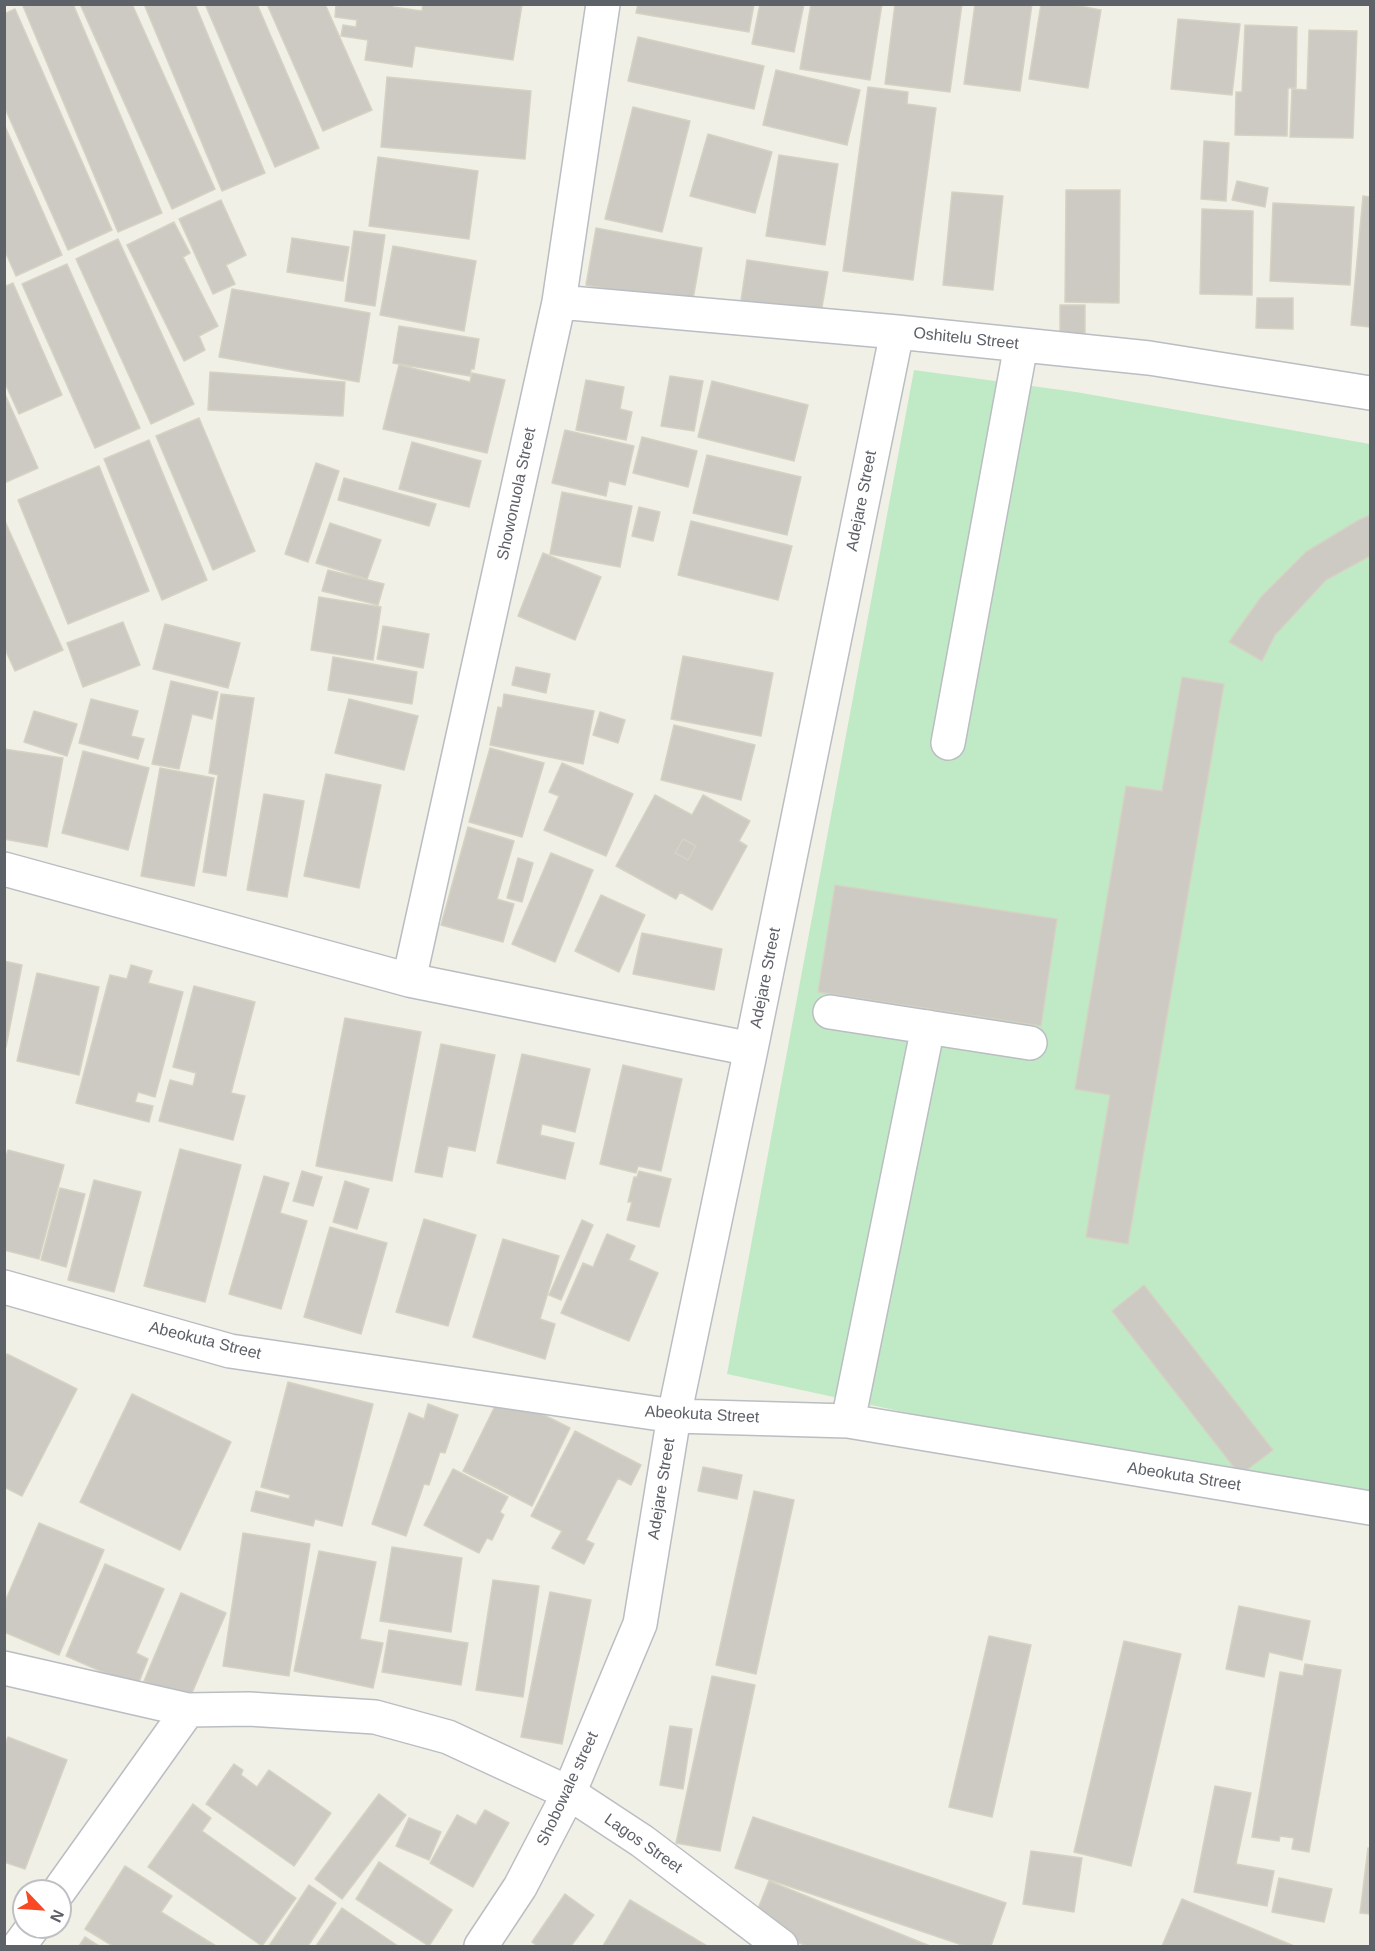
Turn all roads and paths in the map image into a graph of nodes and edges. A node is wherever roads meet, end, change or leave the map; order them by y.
1 (603, 4) edge
2 (559, 302) junction
3 (897, 332) junction
4 (1021, 345) junction
5 (1371, 393) edge
6 (948, 743) dead end
7 (4, 869) edge
8 (409, 980) junction
9 (830, 1012) dead end
10 (928, 1027) junction
11 (1030, 1043) dead end
12 (751, 1049) junction
13 (4, 1287) edge
14 (674, 1416) junction
15 (848, 1421) junction
16 (1371, 1508) edge
17 (640, 1624) joint
18 (4, 1668) edge
19 (189, 1710) junction
20 (569, 1793) junction
21 (67, 1879) edge
22 (481, 1947) edge
23 (781, 1947) edge

1 - 2 street, Showonuola Street
2 - 3 street, Oshitelu Street
2 - 8 street, Showonuola Street
3 - 4 street, Oshitelu Street
3 - 12 street, Adejare Street
4 - 5 street, Oshitelu Street
4 - 6 street
7 - 8 street
8 - 12 street
9 - 10 street
10 - 11 street
10 - 15 street
12 - 14 street, Adejare Street
13 - 14 street, Abeokuta Street
14 - 15 street, Abeokuta Street
14 - 17 street, Adejare Street
15 - 16 street, Abeokuta Street
17 - 20 street, Shobowale street
18 - 19 street, Lagos Street
19 - 20 street, Lagos Street
19 - 21 street
20 - 22 street, Shobowale street
20 - 23 street, Lagos Street

